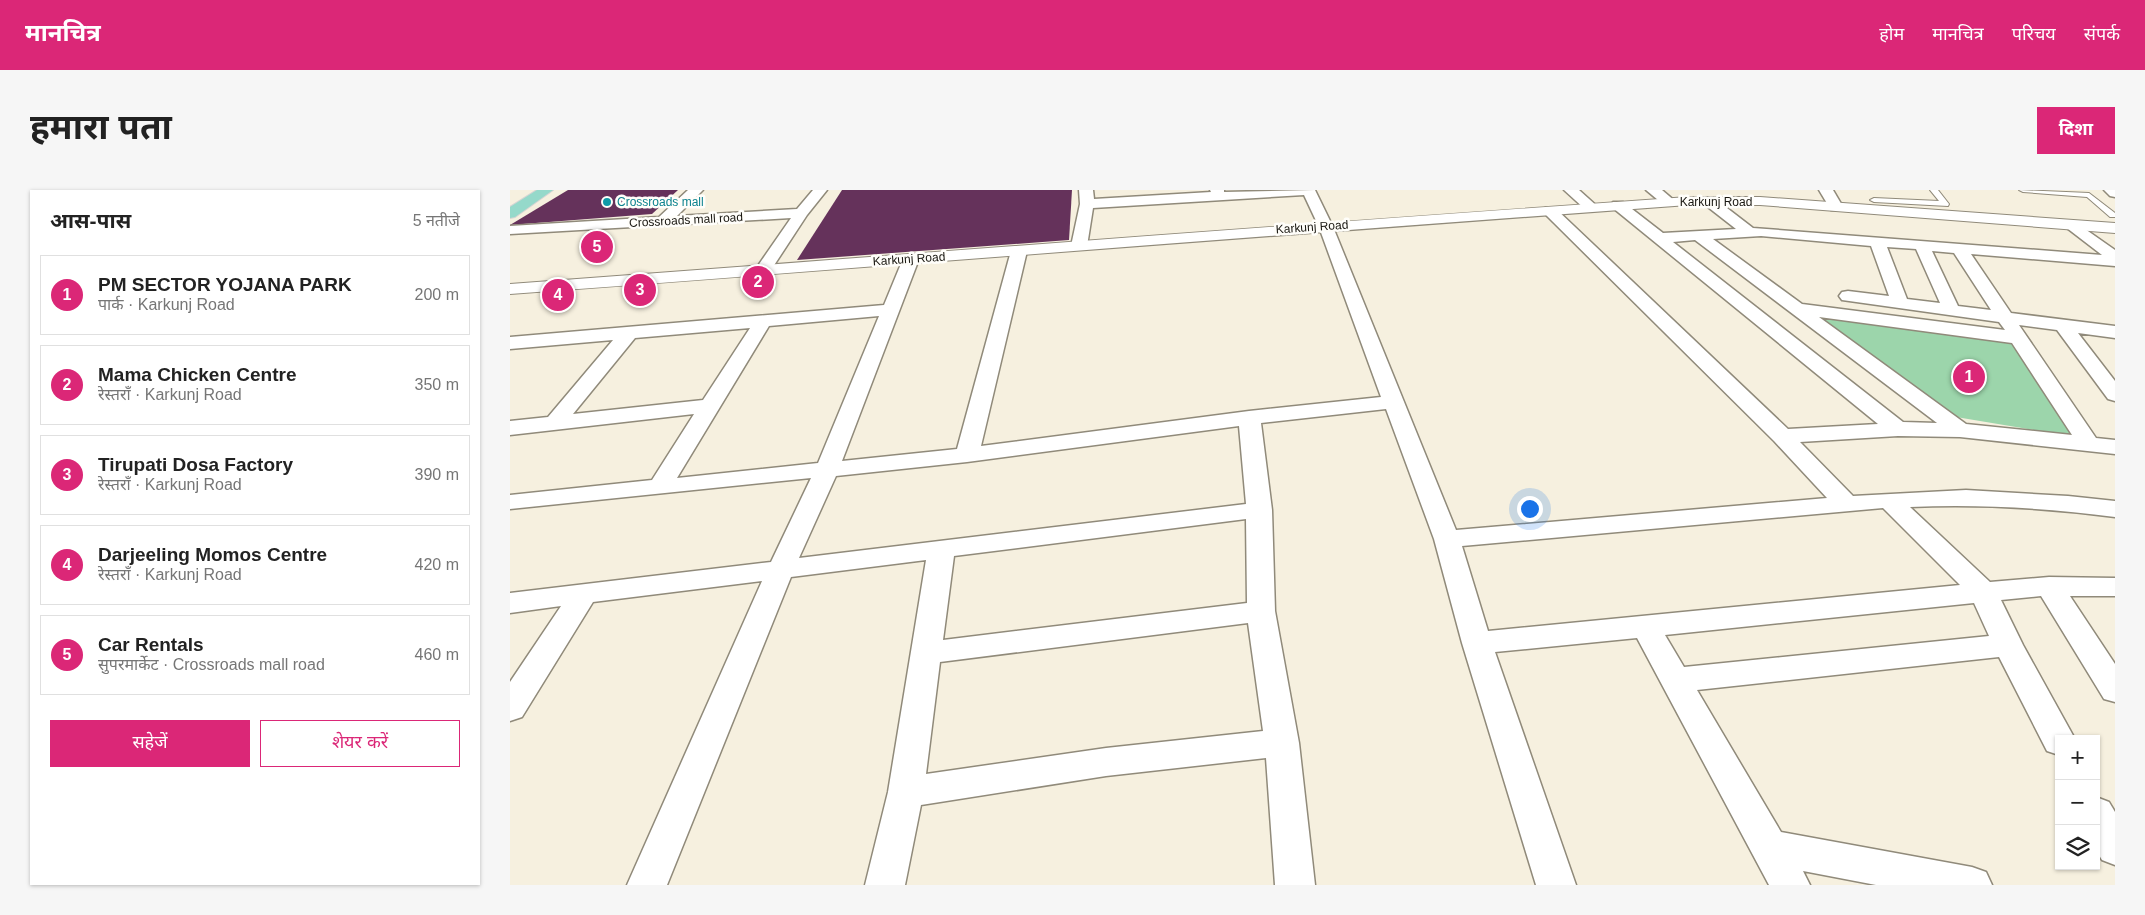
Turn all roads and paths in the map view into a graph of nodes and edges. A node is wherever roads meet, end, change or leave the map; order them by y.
1 (529, 190) edge
2 (546, 190) edge
3 (696, 190) edge
4 (820, 190) edge
5 (1308, 190) edge
6 (1571, 190) edge
7 (1653, 190) edge
8 (1826, 190) edge
9 (1934, 190) edge
10 (2024, 190) edge
11 (1218, 193) edge
12 (1086, 197) edge
13 (1874, 200) dead end
14 (1709, 201) junction
15 (510, 202) edge
16 (1669, 202) junction
17 (1618, 205) junction
18 (1591, 207) junction
19 (1836, 207) junction
20 (1550, 210) junction
21 (801, 213) junction
22 (510, 214) edge
23 (663, 221) junction
24 (2114, 221) edge
25 (2070, 225) junction
26 (1326, 227) junction
27 (510, 230) edge
28 (1750, 232) junction
29 (1697, 235) junction
30 (1659, 238) junction
31 (1877, 242) junction
32 (1079, 246) junction
33 (1922, 246) junction
34 (1960, 248) junction
35 (1019, 251) junction
36 (911, 259) junction
37 (2115, 259) edge
38 (763, 270) junction
39 (512, 291) edge
40 (1848, 296) dead end
41 (1900, 302) junction
42 (1795, 309) junction
43 (1951, 309) junction
44 (891, 310) junction
45 (2007, 317) junction
46 (763, 321) junction
47 (2063, 325) junction
48 (2115, 332) edge
49 (629, 333) junction
50 (2020, 338) junction
51 (510, 343) edge
52 (2115, 395) edge
53 (1392, 402) junction
54 (710, 406) junction
55 (1249, 418) junction
56 (555, 423) junction
57 (510, 428) edge
58 (1898, 429) junction
59 (1960, 430) junction
60 (1782, 436) junction
61 (2090, 444) junction
62 (2115, 447) edge
63 (967, 455) junction
64 (827, 469) junction
65 (660, 486) junction
66 (1889, 500) junction
67 (510, 502) edge
68 (1848, 505) junction
69 (2115, 509) edge
70 (1259, 510) junction
71 (1447, 540) junction
72 (941, 550) junction
73 (780, 571) junction
74 (2049, 586) junction
75 (2115, 587) edge
76 (1983, 592) junction
77 (583, 595) junction
78 (510, 603) edge
79 (1261, 612) junction
80 (1646, 627) junction
81 (1477, 643) junction
82 (2008, 645) junction
83 (926, 654) junction
84 (1676, 680) junction
85 (2115, 690) edge
86 (510, 708) edge
87 (2056, 735) edge
88 (1282, 743) junction
89 (906, 792) junction
90 (2100, 820) edge
91 (1767, 847) junction
92 (2115, 848) edge
93 (647, 885) edge
94 (885, 885) edge
95 (1295, 885) edge
96 (1556, 885) edge
97 (1790, 885) edge
98 (1972, 885) edge

1 - 15 main road
2 - 22 main road
3 - 23 street
4 - 21 street
5 - 11 street
5 - 26 street
6 - 18 street
7 - 16 street
8 - 19 street
9 - 13 lane
10 - 24 lane
11 - 12 street
12 - 32 street
14 - 16 street, Karkunj Road
14 - 19 street, Karkunj Road
14 - 28 street
16 - 17 street, Karkunj Road
17 - 18 street, Karkunj Road
17 - 30 street
18 - 20 street, Karkunj Road
19 - 25 street, Karkunj Road
20 - 26 street, Karkunj Road
20 - 60 street
21 - 23 street, Crossroads mall road
21 - 38 street
23 - 27 street, Crossroads mall road
24 - 25 street, Karkunj Road
25 - 37 street
26 - 32 street, Karkunj Road
26 - 53 street
28 - 29 street
28 - 31 street
29 - 30 street
29 - 42 street
30 - 58 street
31 - 33 street
31 - 41 street
32 - 35 street, Karkunj Road
33 - 34 street
33 - 43 street
34 - 37 street
34 - 45 street
35 - 36 street, Karkunj Road
35 - 63 street
36 - 38 street, Karkunj Road
36 - 44 street
38 - 39 street, Karkunj Road
40 - 41 street
41 - 43 street
42 - 50 street
42 - 59 street
43 - 45 street
44 - 46 street
44 - 64 street
45 - 47 street
45 - 50 street
46 - 49 street
46 - 54 street
47 - 48 street
47 - 52 street
49 - 51 street
49 - 56 street
50 - 61 street
53 - 55 street
53 - 71 street
54 - 56 street
54 - 65 street
55 - 63 street
55 - 70 street
56 - 57 street
58 - 59 street
58 - 60 street
59 - 61 street
60 - 68 street
61 - 62 street
63 - 64 street
64 - 65 street
64 - 73 street
65 - 67 street
66 - 68 street
66 - 69 street
66 - 76 street
68 - 71 street
70 - 72 street
70 - 79 street
71 - 81 street
72 - 73 street
72 - 83 street
73 - 77 street
73 - 93 street
74 - 75 street
74 - 76 street
74 - 85 street
76 - 80 street
76 - 82 street
77 - 78 street
77 - 86 street
79 - 83 street
79 - 88 street
80 - 81 street
80 - 84 street
81 - 96 street
82 - 84 street
82 - 87 street
83 - 89 street
84 - 91 street
88 - 89 street
88 - 95 street
89 - 94 street
90 - 92 street
91 - 97 street
91 - 98 street

